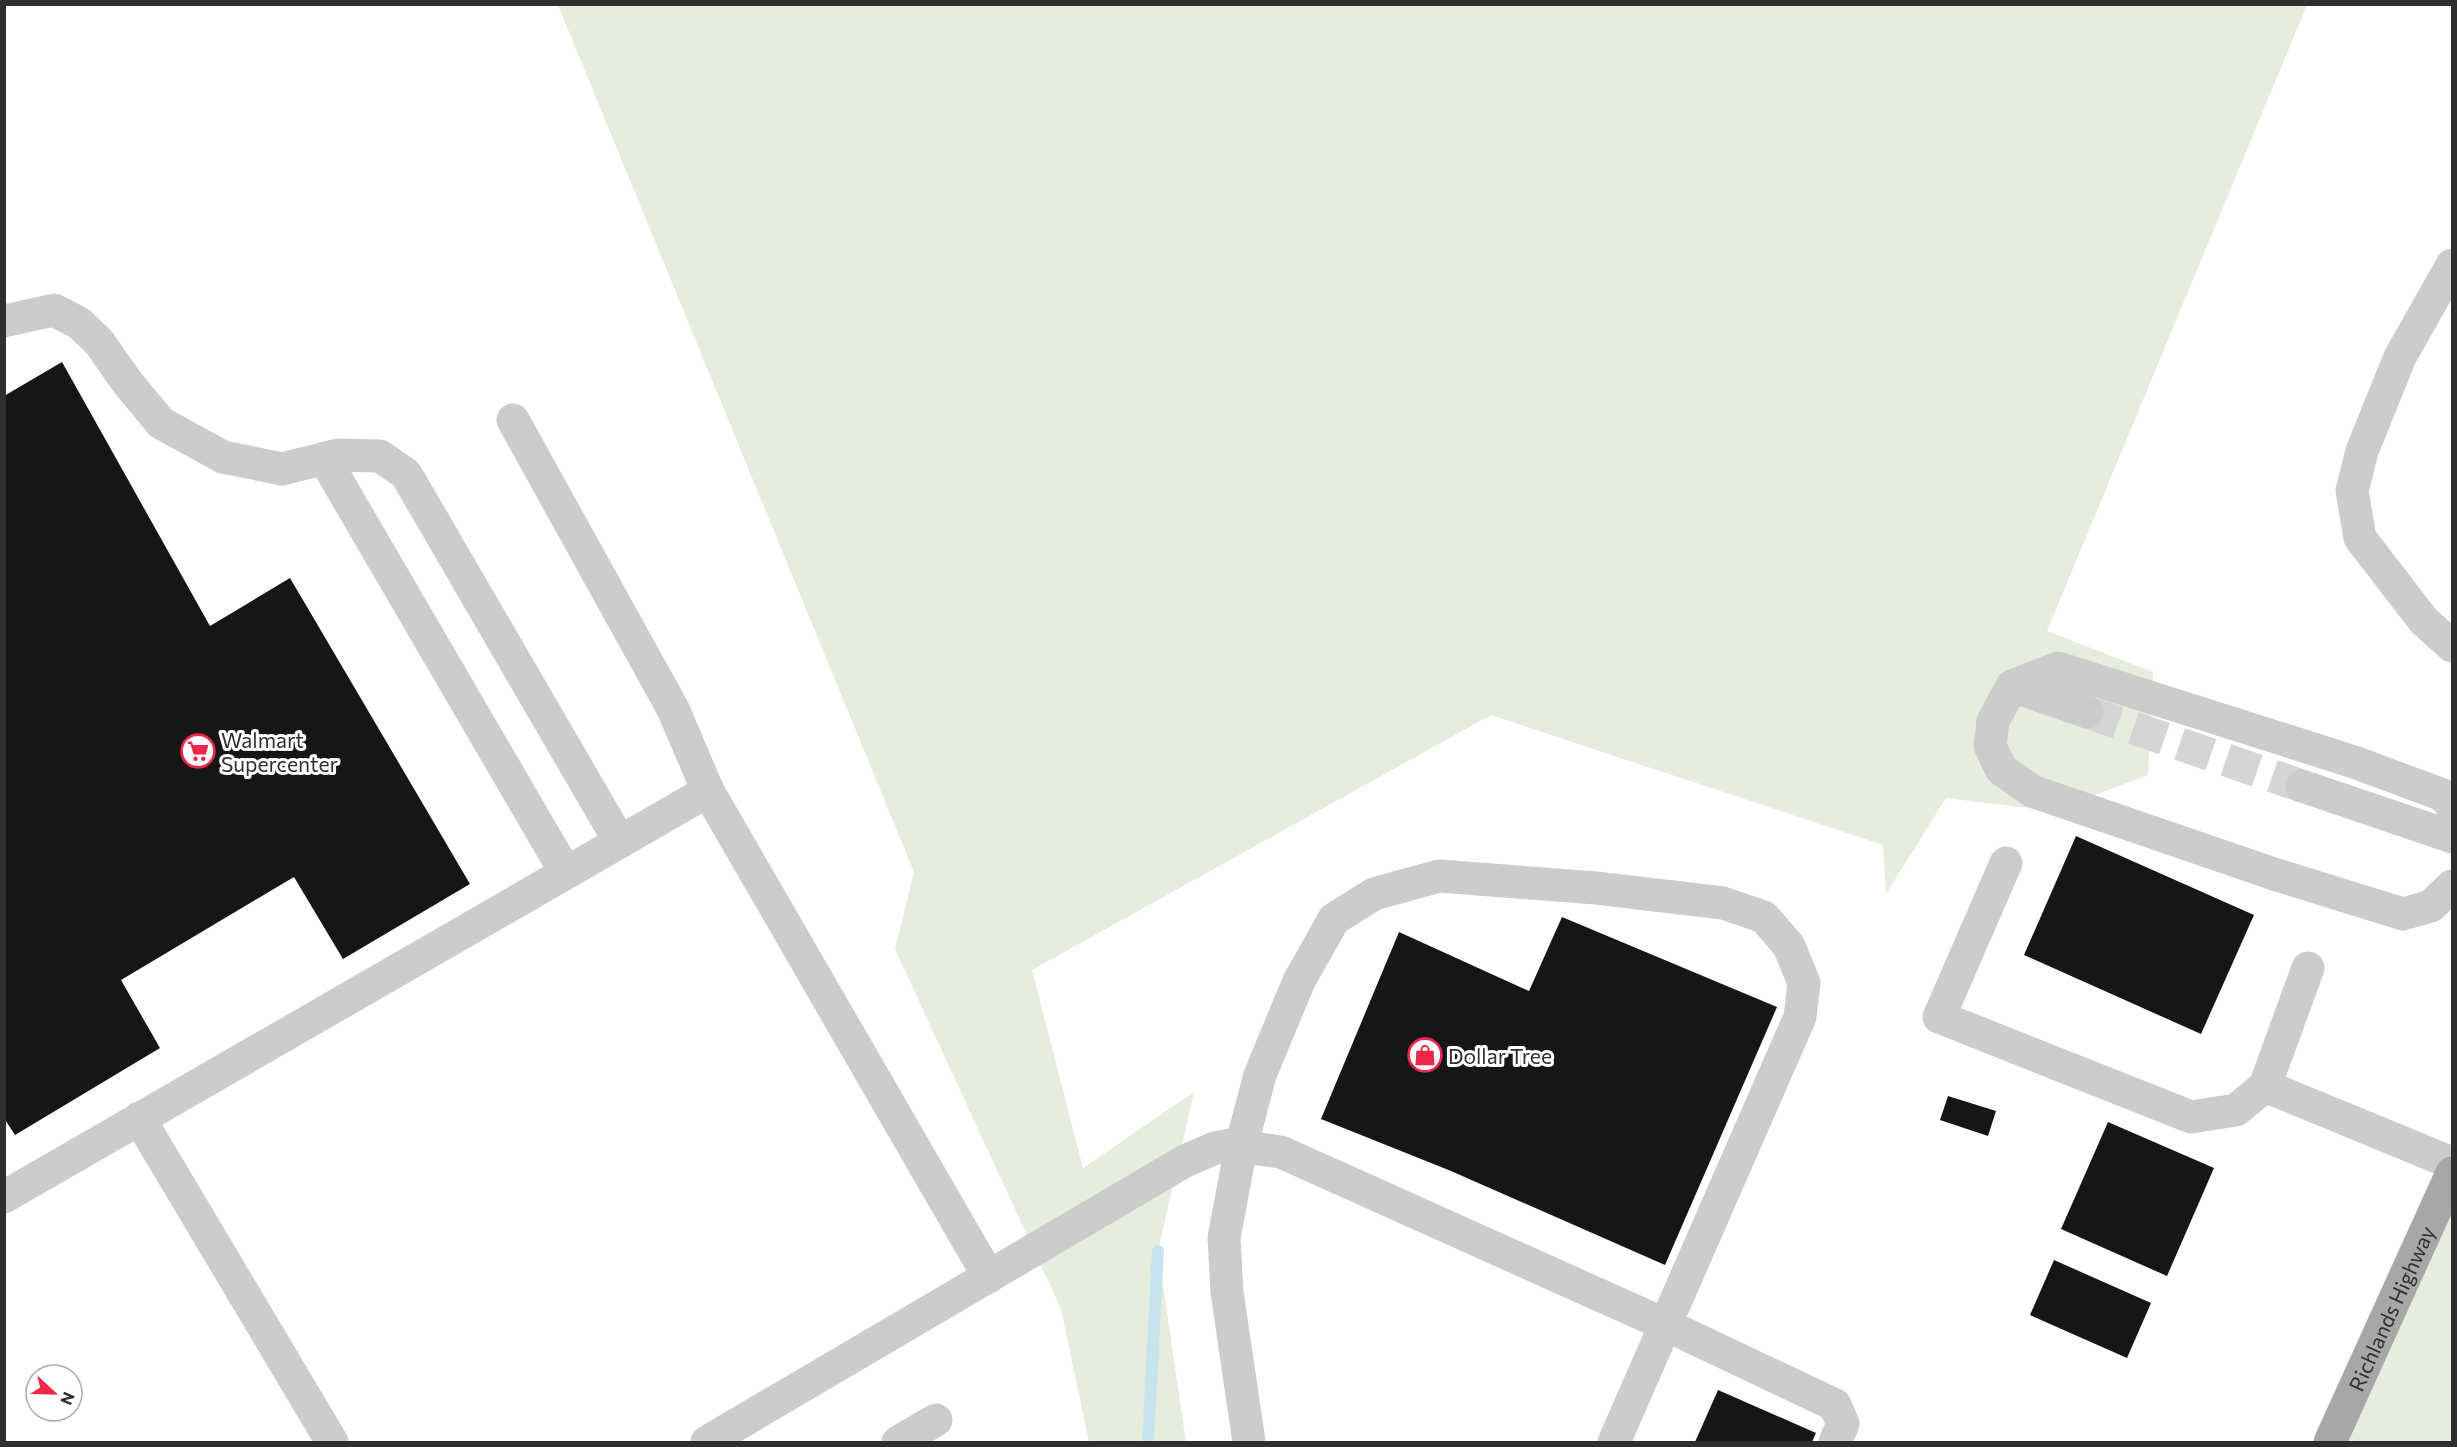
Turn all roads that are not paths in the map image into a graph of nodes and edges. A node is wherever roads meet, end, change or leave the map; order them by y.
1 (2450, 275) edge
2 (4, 321) edge
3 (513, 420) dead end
4 (324, 458) junction
5 (2452, 646) edge
6 (2012, 686) junction
7 (2087, 712) tunnel mouth
8 (2302, 786) tunnel mouth
9 (708, 791) junction
10 (2452, 806) edge
11 (2452, 837) edge
12 (620, 842) junction
13 (2006, 863) dead end
14 (566, 873) junction
15 (2452, 886) edge
16 (2308, 968) dead end
17 (2265, 1086) junction
18 (139, 1118) junction
19 (1241, 1147) junction
20 (2452, 1163) edge
21 (2452, 1173) edge
22 (4, 1197) edge
23 (989, 1277) junction
24 (1664, 1324) junction
25 (936, 1420) dead end
26 (332, 1443) edge
27 (707, 1443) edge
28 (898, 1443) edge
29 (1249, 1443) edge
30 (1614, 1443) edge
31 (1835, 1443) edge
32 (2330, 1443) edge

1 - 5 lane
2 - 4 lane
3 - 9 lane
4 - 12 lane
4 - 14 lane
6 - 7 lane
6 - 10 lane
6 - 15 lane
8 - 11 lane
9 - 12 lane
9 - 23 lane
12 - 14 lane
13 - 17 lane
14 - 18 lane
16 - 17 lane
17 - 20 lane
18 - 22 lane
18 - 26 lane
19 - 23 lane
19 - 24 lane
19 - 24 lane
19 - 29 lane
21 - 32 main road, Richlands Highway
23 - 27 lane
24 - 30 lane
24 - 31 lane
25 - 28 lane

